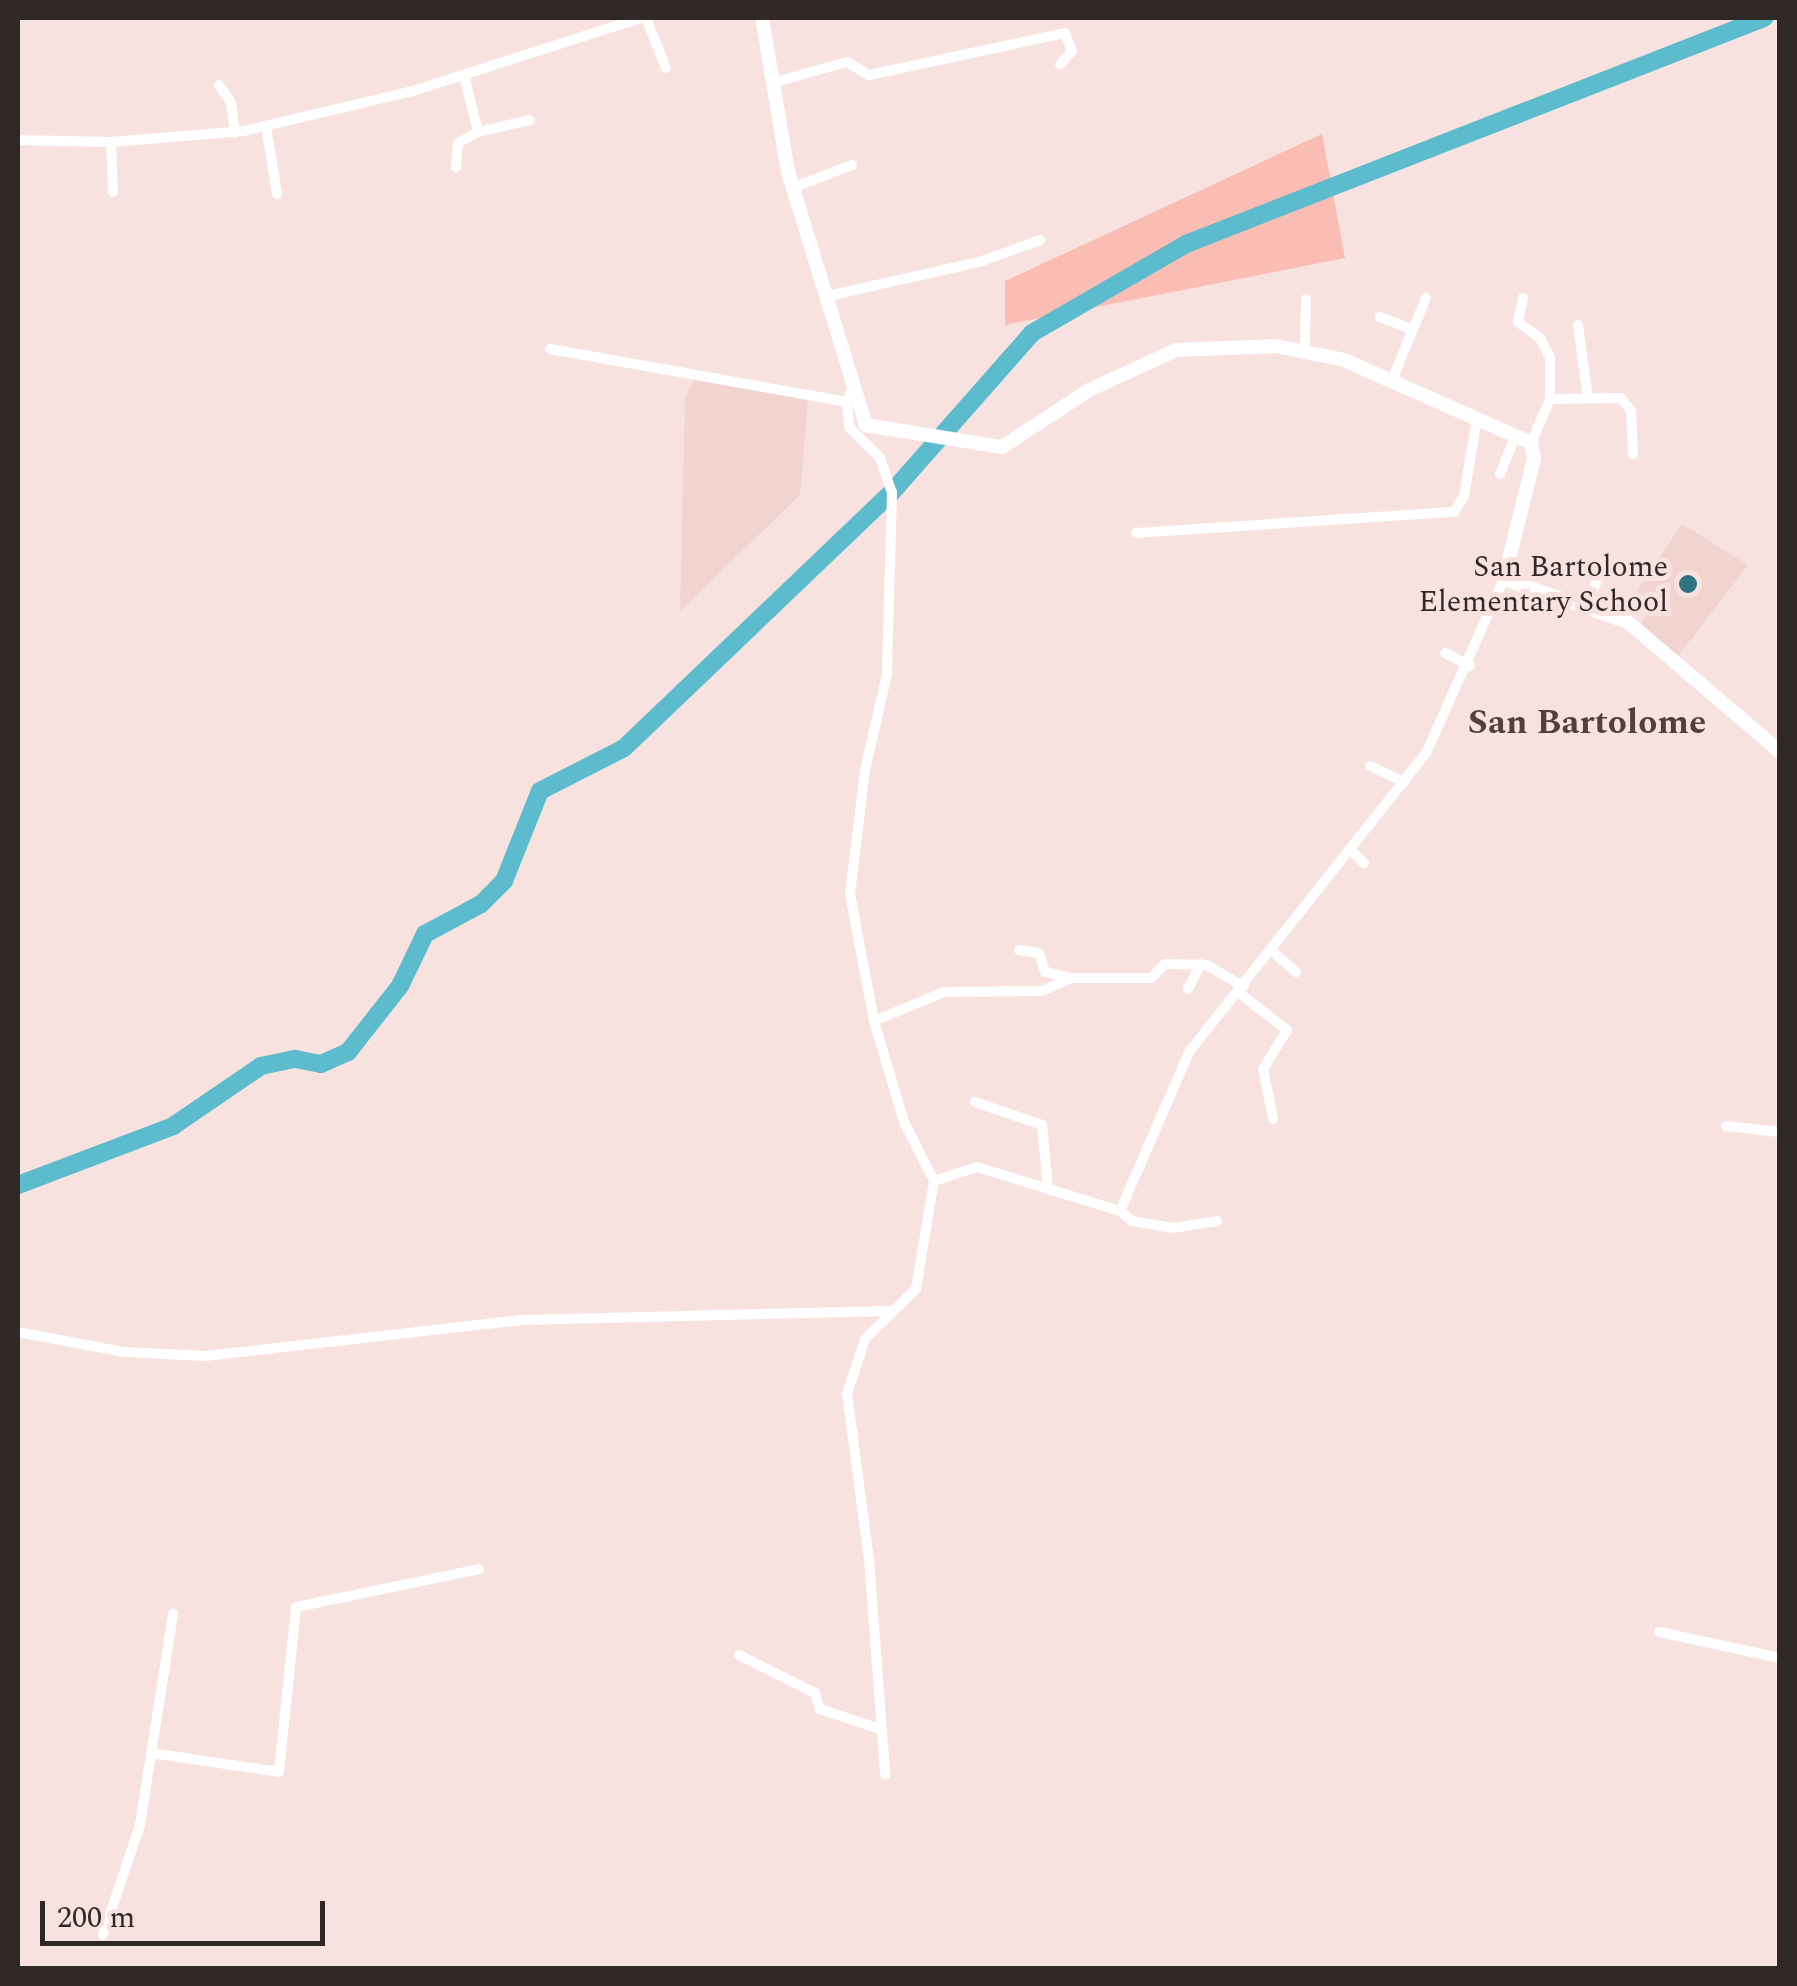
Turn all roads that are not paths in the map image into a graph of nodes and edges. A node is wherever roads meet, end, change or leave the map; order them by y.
1 (643, 18) edge
2 (762, 18) edge
3 (1060, 64) dead end
4 (666, 68) dead end
5 (464, 74) junction
6 (775, 82) junction
7 (219, 85) dead end
8 (530, 120) dead end
9 (266, 126) junction
10 (478, 132) junction
11 (235, 133) junction
12 (18, 140) edge
13 (111, 142) junction
14 (852, 165) dead end
15 (456, 166) dead end
16 (794, 188) junction
17 (113, 192) dead end
18 (277, 194) dead end
19 (1040, 240) dead end
20 (828, 296) junction
21 (1426, 298) dead end
22 (1522, 298) dead end
23 (1306, 299) dead end
24 (1380, 317) dead end
25 (1578, 325) dead end
26 (1412, 329) junction
27 (550, 350) dead end
28 (1304, 350) junction
29 (1392, 380) junction
30 (854, 383) junction
31 (1588, 398) junction
32 (1550, 400) junction
33 (846, 402) junction
34 (1477, 418) junction
35 (1516, 437) junction
36 (1531, 443) junction
37 (1633, 454) dead end
38 (1500, 474) dead end
39 (1136, 533) dead end
40 (1600, 573) dead end
41 (1504, 580) junction
42 (1586, 604) junction
43 (1444, 653) dead end
44 (1470, 666) junction
45 (1780, 752) edge
46 (1370, 766) dead end
47 (1405, 782) junction
48 (1352, 851) junction
49 (1364, 863) dead end
50 (1019, 950) dead end
51 (1272, 951) junction
52 (1201, 964) junction
53 (1296, 972) dead end
54 (1071, 978) junction
55 (1188, 988) dead end
56 (1241, 990) junction
57 (874, 1021) junction
58 (975, 1102) dead end
59 (1273, 1119) dead end
60 (1726, 1126) dead end
61 (1780, 1132) edge
62 (934, 1181) junction
63 (1048, 1188) junction
64 (1120, 1211) junction
65 (1218, 1221) dead end
66 (894, 1311) junction
67 (18, 1332) edge
68 (479, 1569) dead end
69 (173, 1614) dead end
70 (1659, 1632) dead end
71 (738, 1656) dead end
72 (1780, 1658) edge
73 (880, 1729) junction
74 (151, 1754) junction
75 (885, 1774) dead end
76 (103, 1935) dead end

1 - 4 street
1 - 5 street
2 - 6 street
3 - 6 street
5 - 9 street
5 - 10 street
6 - 16 street
7 - 11 street
8 - 10 street
9 - 11 street
9 - 18 street
10 - 15 street
11 - 13 street
12 - 13 street
13 - 17 street
14 - 16 street
16 - 20 street
19 - 20 street
20 - 30 street
21 - 26 street
22 - 32 street
23 - 28 street
24 - 26 street
25 - 31 street
26 - 29 street
27 - 33 street
28 - 29 street
28 - 30 street
29 - 34 street
30 - 33 street
31 - 32 street
31 - 37 street
32 - 36 street
33 - 57 street
34 - 35 street
34 - 39 street
35 - 36 street
35 - 38 street
36 - 41 street
40 - 42 street
41 - 42 street
41 - 44 street
42 - 45 street
43 - 44 street
44 - 47 street
46 - 47 street
47 - 48 street
48 - 49 street
48 - 51 street
50 - 54 street
51 - 53 street
51 - 56 street
52 - 54 street
52 - 55 street
52 - 56 street
54 - 57 street
56 - 59 street
56 - 64 street
57 - 62 street
58 - 63 street
60 - 61 street
62 - 63 street
62 - 66 street
63 - 64 street
64 - 65 street
66 - 67 street
66 - 73 street
68 - 74 street
69 - 74 street
70 - 72 street
71 - 73 street
73 - 75 street
74 - 76 street

